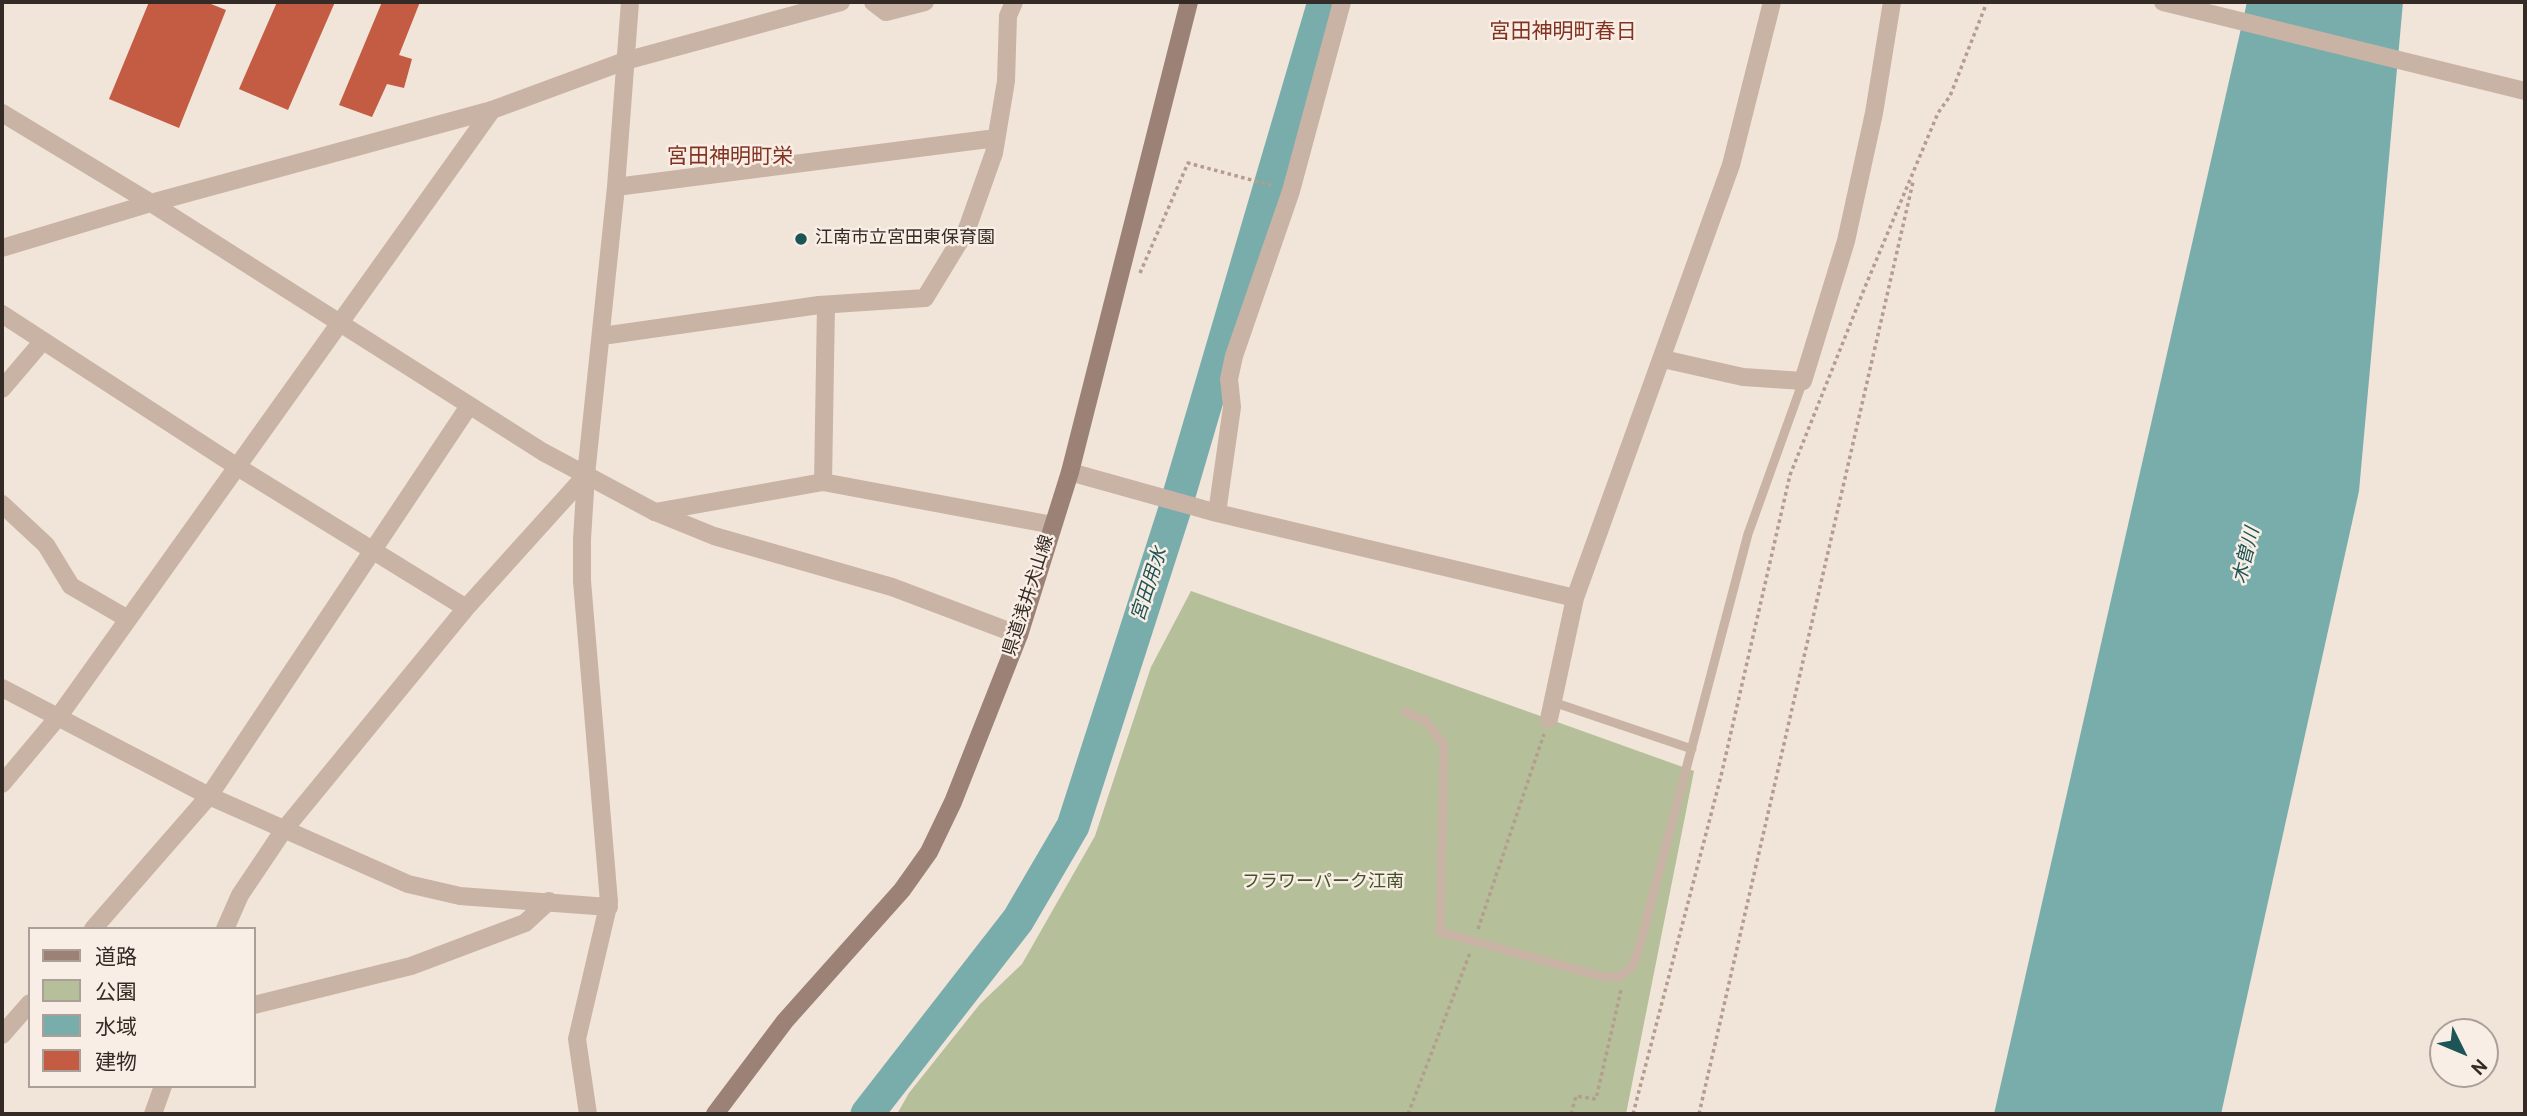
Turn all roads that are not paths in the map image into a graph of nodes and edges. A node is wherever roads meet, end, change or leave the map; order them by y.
1 (630, 2) edge
2 (839, 2) edge
3 (873, 2) edge
4 (925, 2) edge
5 (1014, 2) edge
6 (1189, 2) edge
7 (1342, 2) edge
8 (1772, 2) edge
9 (1892, 2) edge
10 (2163, 2) edge
11 (625, 61) junction
12 (2525, 91) edge
13 (492, 110) junction
14 (2, 113) edge
15 (996, 138) junction
16 (617, 187) junction
17 (151, 203) junction
18 (2, 248) edge
19 (825, 305) junction
20 (2, 314) edge
21 (338, 323) junction
22 (602, 337) junction
23 (42, 342) junction
24 (1663, 359) junction
25 (1803, 381) junction
26 (2, 389) edge
27 (469, 406) junction
28 (236, 466) junction
29 (1070, 472) junction
30 (586, 475) junction
31 (822, 482) junction
32 (2, 504) edge
33 (655, 512) junction
34 (1217, 513) junction
35 (1054, 525) junction
36 (373, 551) junction
37 (1574, 598) junction
38 (466, 608) junction
39 (128, 619) junction
40 (1019, 635) junction
41 (2, 688) edge
42 (1551, 711) joint
43 (1405, 712) dead end
44 (59, 716) junction
45 (1692, 749) junction
46 (2, 784) edge
47 (209, 796) junction
48 (283, 831) junction
49 (549, 901) junction
50 (609, 907) junction
51 (95, 927) edge
52 (226, 927) edge
53 (28, 1005) edge
54 (256, 1005) edge
55 (2, 1035) edge
56 (162, 1088) edge
57 (153, 1114) edge
58 (588, 1114) edge
59 (715, 1114) edge

1 - 11 street
2 - 11 street
3 - 4 street
5 - 15 street
6 - 29 main road, 県道浅井犬山線
7 - 34 street
8 - 24 street
9 - 25 street
10 - 12 street
11 - 13 street
11 - 16 street
13 - 17 street
13 - 21 street
14 - 17 street
15 - 16 street
15 - 19 street
16 - 22 street
17 - 18 street
17 - 21 street
19 - 22 street
19 - 31 street
20 - 23 street
21 - 27 street
21 - 28 street
22 - 30 street
23 - 26 street
23 - 28 street
24 - 25 street
24 - 37 street
25 - 45 lane
27 - 30 street
27 - 36 street
28 - 36 street
28 - 39 street
29 - 34 street
29 - 35 main road, 県道浅井犬山線
30 - 33 street
30 - 38 street
30 - 50 street
31 - 33 street
31 - 35 street
32 - 39 street
33 - 40 street
34 - 37 street
35 - 40 main road, 県道浅井犬山線
36 - 38 street
36 - 47 street
37 - 42 street
38 - 48 street
39 - 44 street
40 - 59 main road, 県道浅井犬山線
41 - 44 street
42 - 45 lane
43 - 45 lane
44 - 46 street
44 - 47 street
47 - 48 street
47 - 51 street
48 - 49 street
48 - 52 street
49 - 50 street
49 - 54 street
50 - 58 street
53 - 55 street
56 - 57 street

